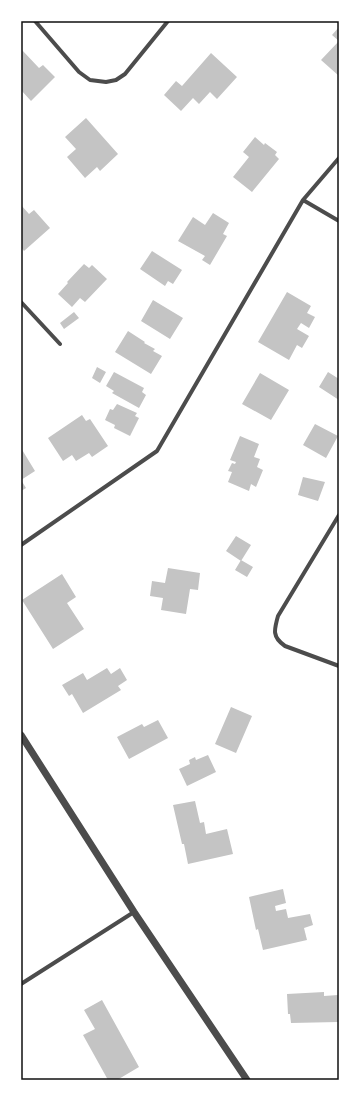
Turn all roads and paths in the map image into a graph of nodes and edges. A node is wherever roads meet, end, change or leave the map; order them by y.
1 (35, 21) edge
2 (168, 21) edge
3 (339, 158) edge
4 (303, 200) junction
5 (339, 221) edge
6 (21, 302) edge
7 (60, 344) dead end
8 (339, 515) edge
9 (21, 545) edge
10 (339, 666) edge
11 (21, 735) edge
12 (134, 912) junction
13 (21, 984) edge
14 (247, 1080) edge

1 - 2 street
3 - 4 street
4 - 5 street
4 - 9 street
6 - 7 street
8 - 10 street
11 - 12 street
12 - 13 street
12 - 14 street

